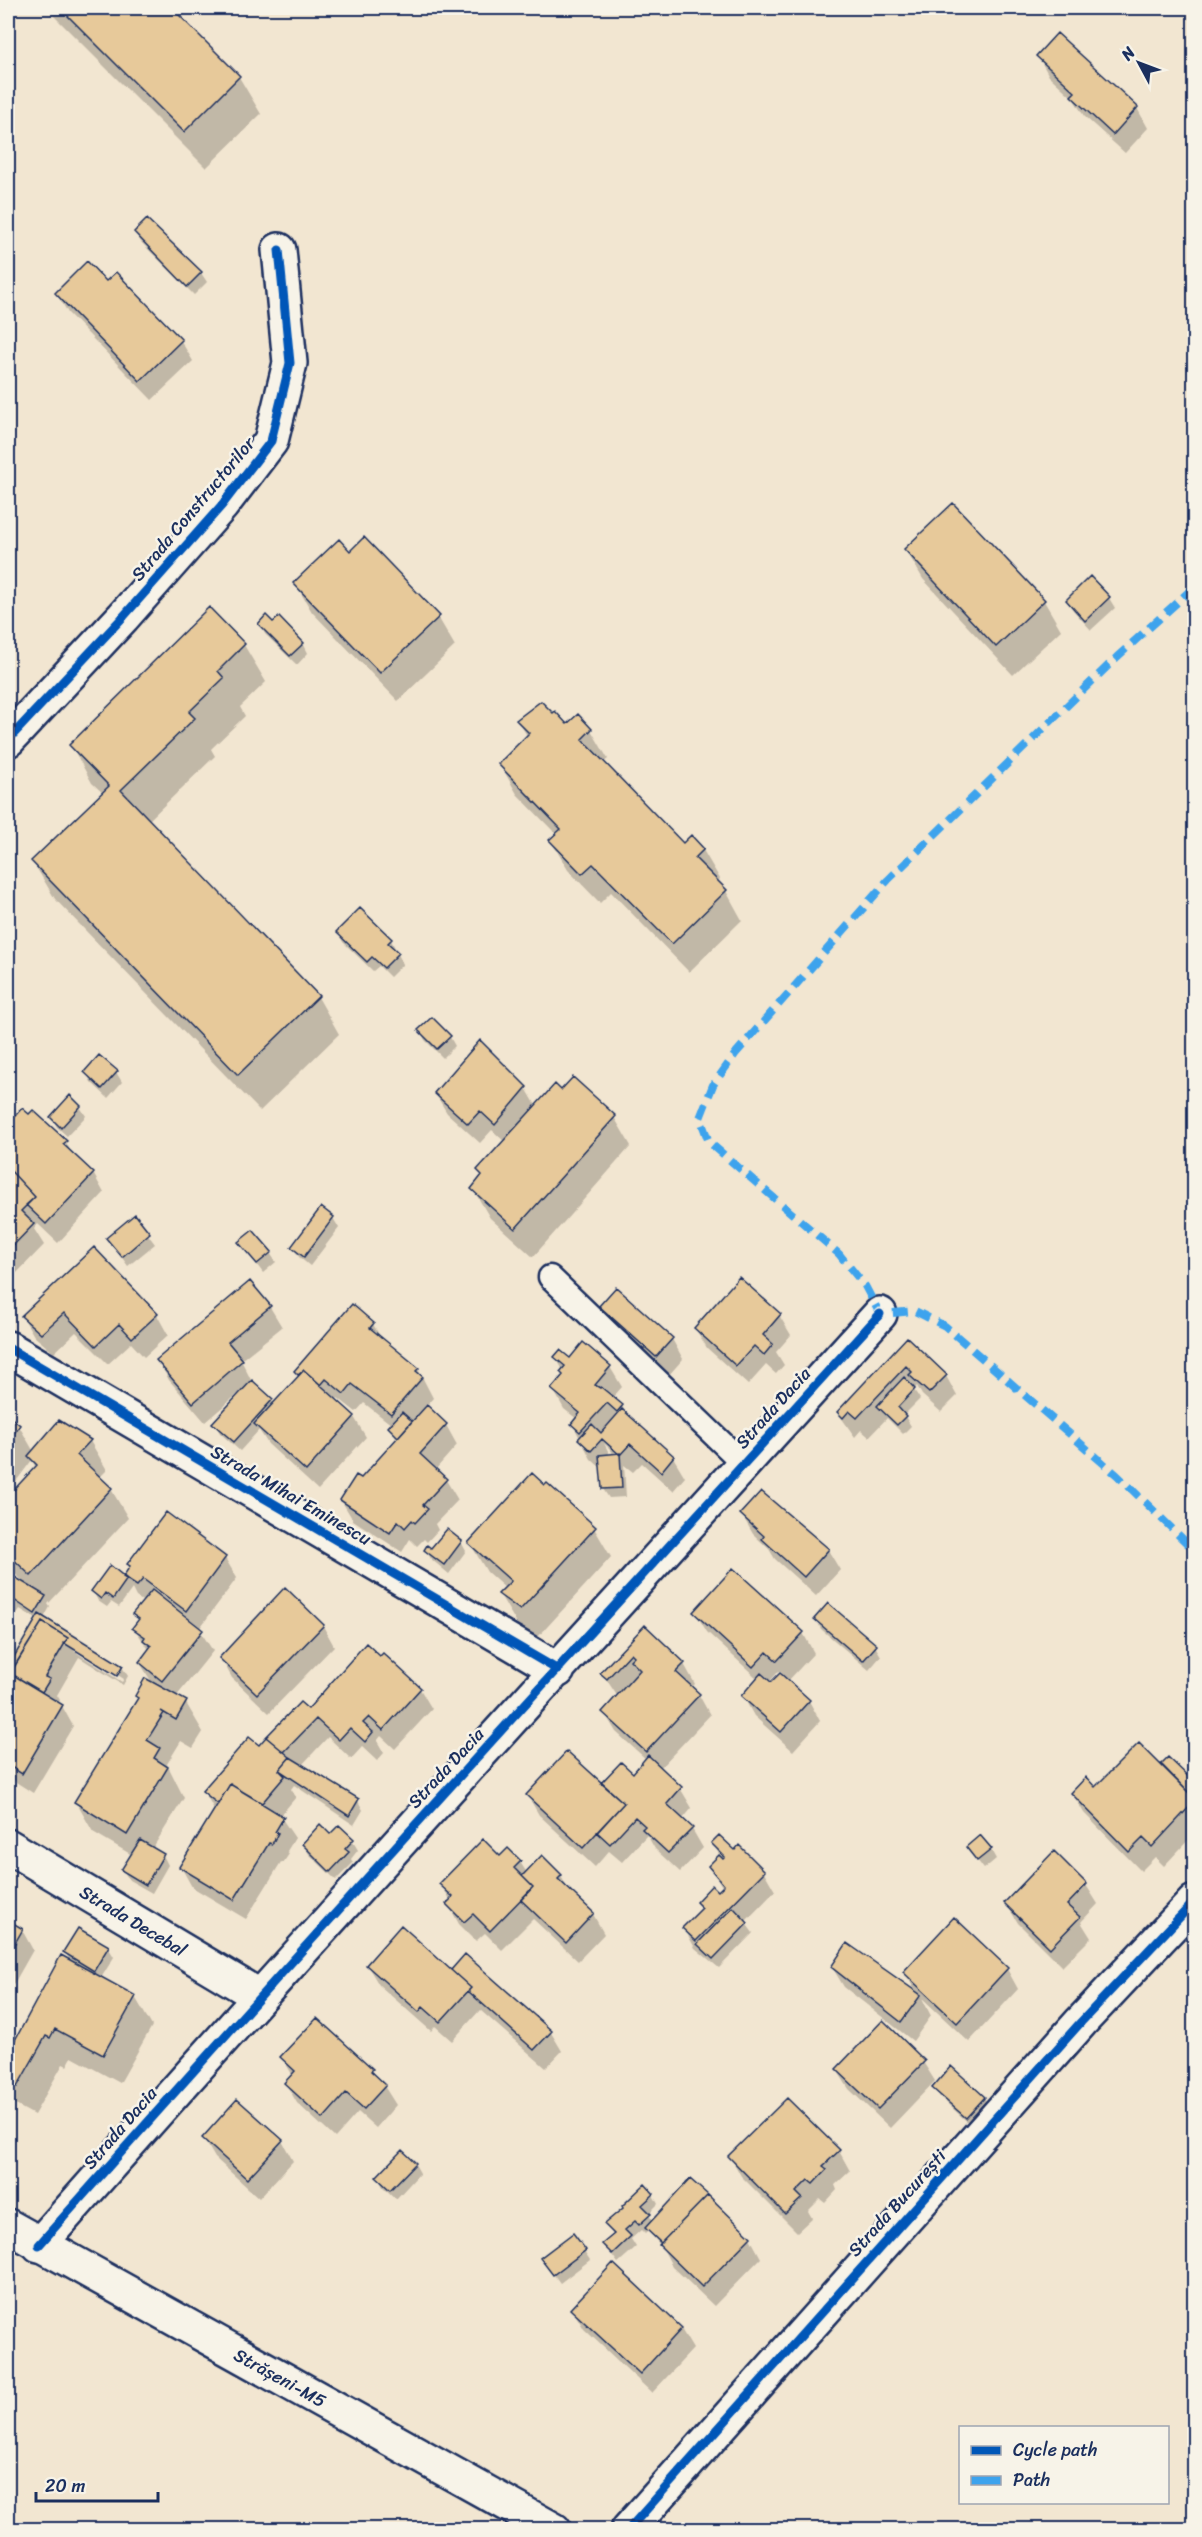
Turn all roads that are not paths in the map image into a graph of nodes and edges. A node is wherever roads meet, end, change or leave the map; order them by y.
1 (279, 250) dead end
2 (8, 740) edge
3 (550, 1277) dead end
4 (880, 1314) dead end
5 (8, 1348) edge
6 (744, 1464) junction
7 (558, 1670) junction
8 (8, 1846) edge
9 (1194, 1902) edge
10 (258, 1996) junction
11 (8, 2226) edge
12 (39, 2245) junction
13 (554, 2529) edge
14 (628, 2529) edge

1 - 2 street, Strada Constructorilor
3 - 6 lane
4 - 6 street, Strada Dacia
5 - 7 street, Strada Mihai Eminescu
6 - 7 street, Strada Dacia
7 - 10 street, Strada Dacia
8 - 10 street, Strada Decebal
9 - 14 street, Strada București
10 - 12 street, Strada Dacia
11 - 12 street, Strășeni-M5
12 - 13 street, Strășeni-M5

